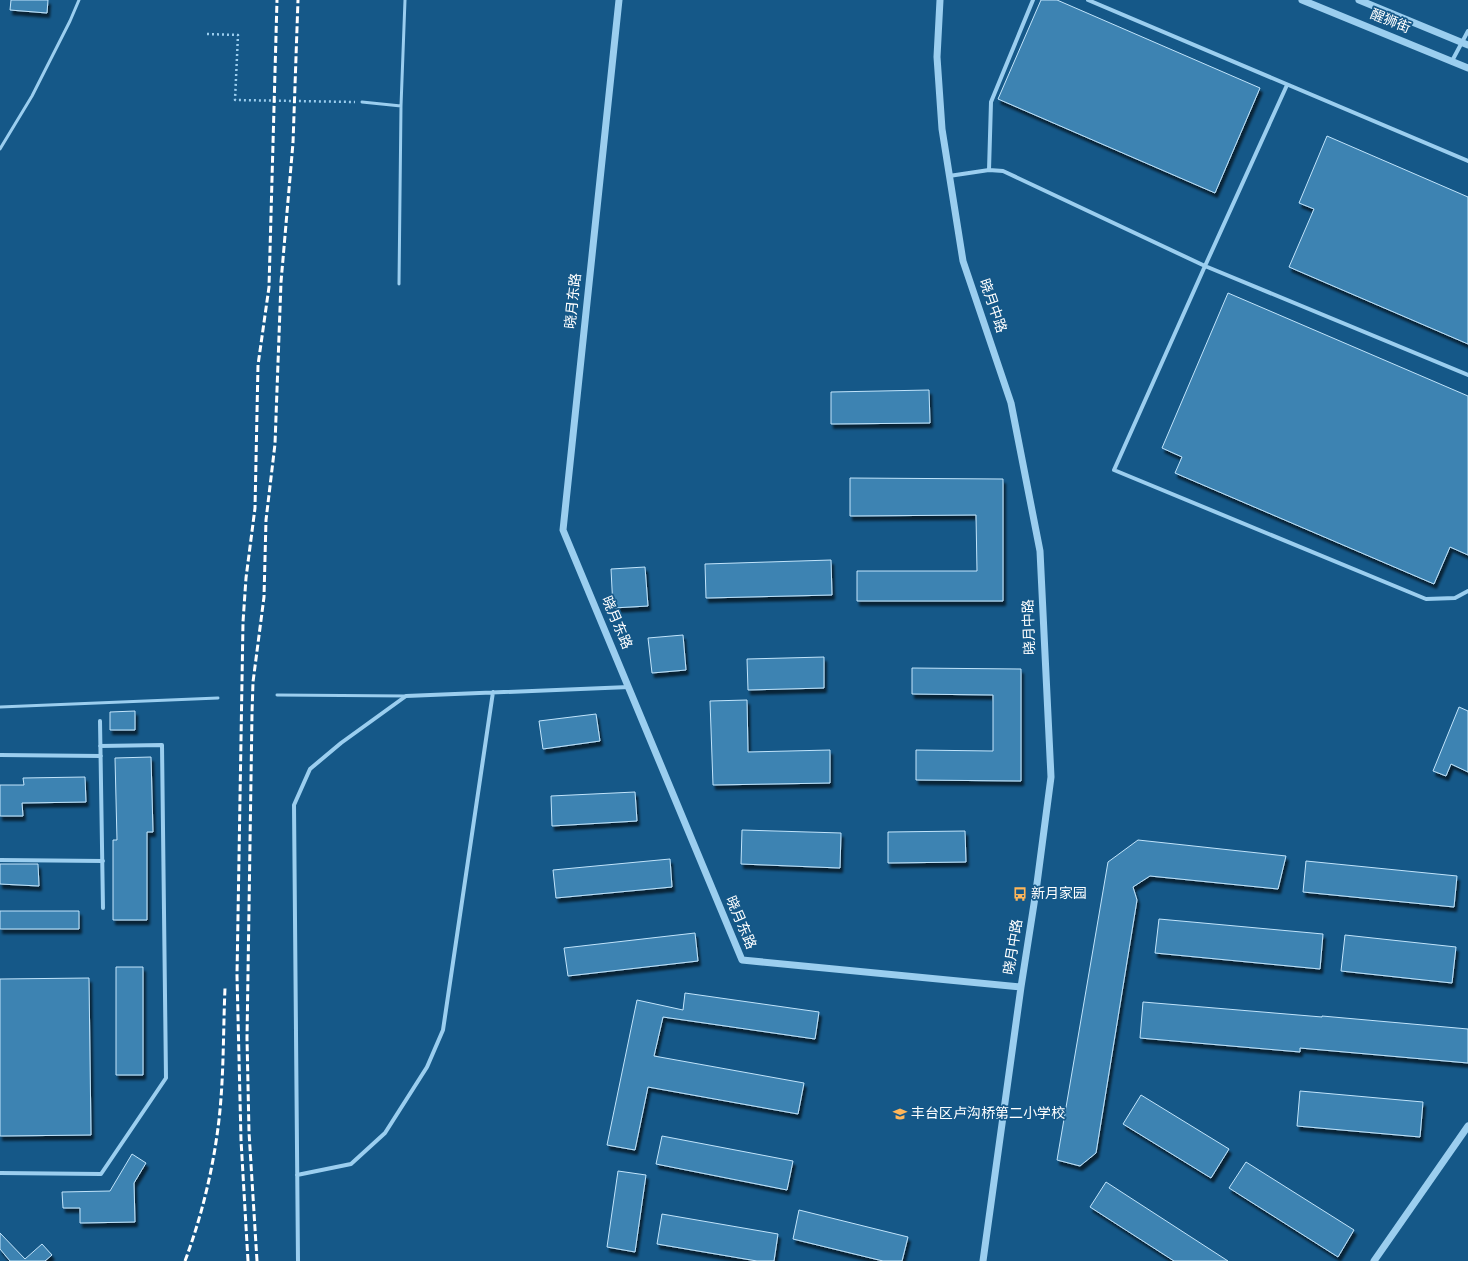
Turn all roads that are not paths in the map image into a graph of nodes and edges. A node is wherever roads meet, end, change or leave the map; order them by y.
1 (79, 0) edge
2 (405, 0) edge
3 (619, 0) edge
4 (940, 0) edge
5 (1033, 0) edge
6 (1088, 0) edge
7 (1302, 0) edge
8 (1359, 0) edge
9 (1468, 31) edge
10 (1465, 44) edge
11 (1452, 61) junction
12 (1468, 68) edge
13 (1287, 85) junction
14 (362, 102) road end
15 (401, 106) junction
16 (0, 149) edge
17 (1468, 161) edge
18 (989, 170) junction
19 (949, 176) junction
20 (1205, 266) junction
21 (399, 284) dead end
22 (1468, 375) edge
23 (1468, 591) edge
24 (628, 687) junction
25 (493, 692) junction
26 (277, 695) dead end
27 (406, 696) junction
28 (218, 698) dead end
29 (0, 707) edge
30 (100, 721) dead end
31 (100, 746) junction
32 (0, 756) edge
33 (101, 756) junction
34 (0, 860) edge
35 (103, 861) junction
36 (104, 908) dead end
37 (1021, 987) junction
38 (1468, 1126) edge
39 (0, 1173) edge
40 (297, 1175) junction
41 (298, 1261) edge
42 (982, 1261) edge
43 (1374, 1261) edge

1 - 16 lane
2 - 15 lane
3 - 24 street, 晓月东路
4 - 19 street, 晓月中路
5 - 18 street
6 - 13 street
7 - 11 street, 醒狮街
8 - 10 street, 醒狮街
9 - 10 street
10 - 11 street
11 - 12 street, 醒狮街
13 - 17 street
13 - 20 street
14 - 15 lane
15 - 21 lane
18 - 19 street
18 - 20 street
19 - 37 street, 晓月中路
20 - 22 street
20 - 23 street
24 - 25 street
24 - 37 street, 晓月东路
25 - 27 street
25 - 40 street
26 - 27 lane
27 - 40 street
28 - 29 lane
30 - 31 street
31 - 33 street
31 - 39 street
32 - 33 street
33 - 35 street
34 - 35 street
35 - 36 street
37 - 42 street, 晓月中路
38 - 43 street
40 - 41 street

